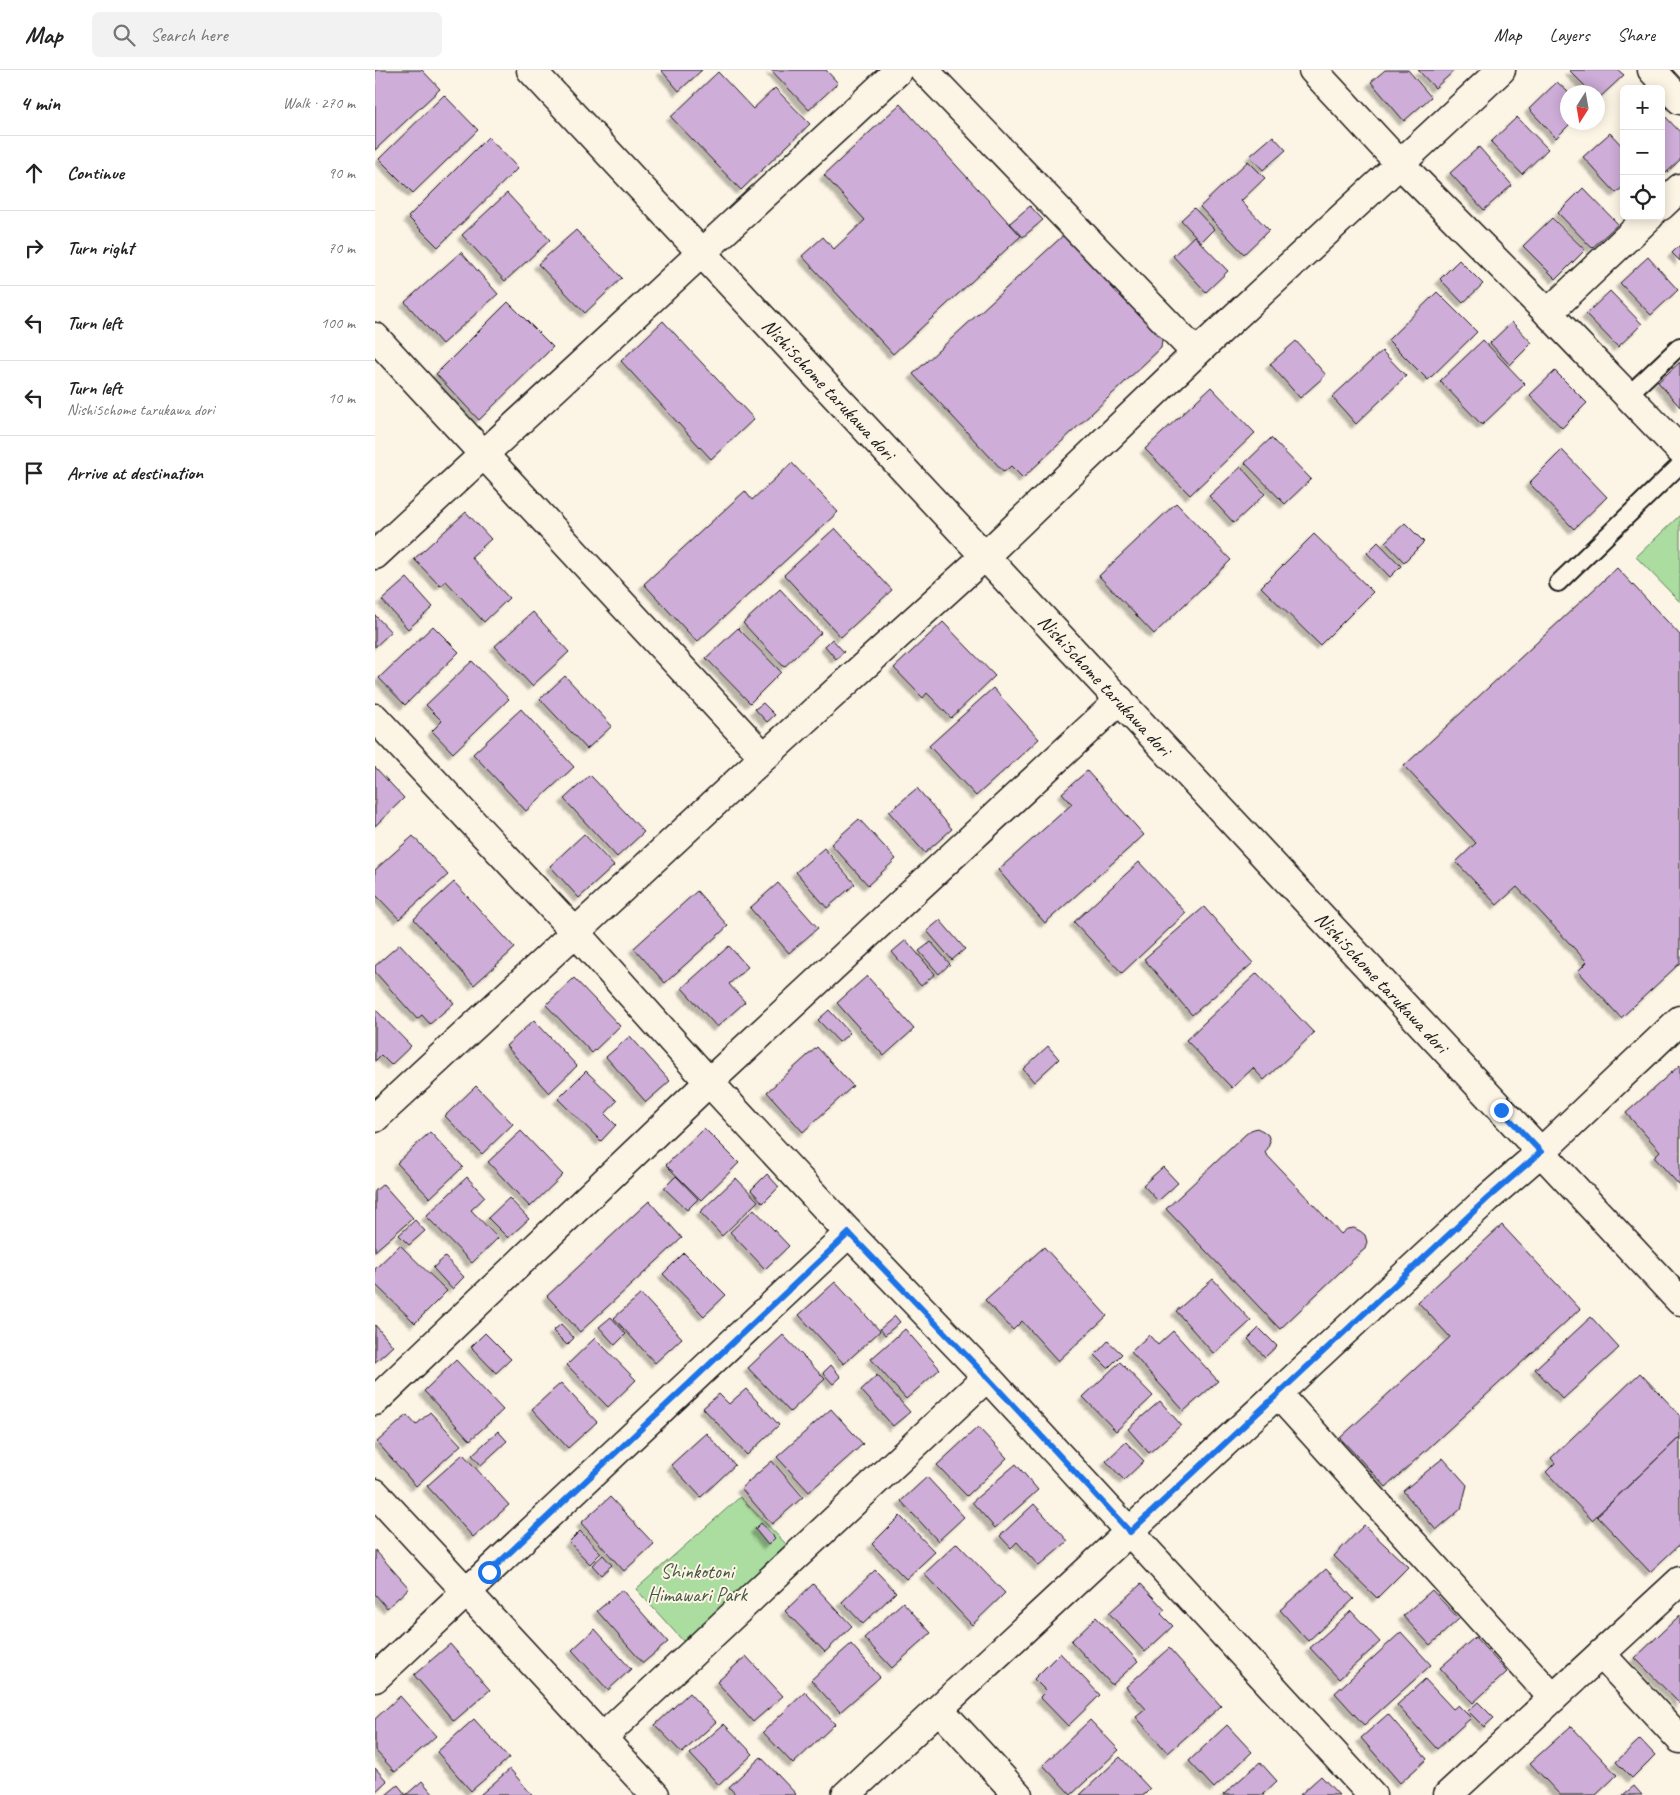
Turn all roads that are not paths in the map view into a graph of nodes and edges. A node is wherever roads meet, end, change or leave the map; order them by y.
1 (531, 70) edge
2 (899, 70) edge
3 (924, 70) edge
4 (1313, 70) edge
5 (1501, 70) edge
6 (1653, 70) edge
7 (1680, 100) edge
8 (1400, 164) junction
9 (1680, 188) edge
10 (1665, 202) edge
11 (1646, 220) edge
12 (703, 253) junction
13 (1548, 313) junction
14 (375, 337) edge
15 (1680, 346) edge
16 (1196, 353) junction
17 (1627, 396) junction
18 (1680, 450) edge
19 (483, 455) junction
20 (1680, 466) edge
21 (375, 555) edge
22 (985, 556) junction
23 (1558, 583) dead end
24 (1119, 700) junction
25 (375, 718) edge
26 (764, 757) junction
27 (575, 932) junction
28 (1680, 1020) edge
29 (709, 1082) junction
30 (378, 1109) edge
31 (1541, 1152) junction
32 (849, 1233) junction
33 (1680, 1300) edge
34 (987, 1377) junction
35 (1277, 1394) junction
36 (375, 1401) edge
37 (375, 1493) edge
38 (1130, 1532) junction
39 (1680, 1581) edge
40 (467, 1592) junction
41 (1601, 1654) junction
42 (375, 1678) edge
43 (1553, 1698) junction
44 (939, 1709) junction
45 (602, 1738) junction
46 (1680, 1739) edge
47 (655, 1795) edge
48 (846, 1795) edge
49 (1018, 1795) edge
50 (1372, 1795) edge
51 (1448, 1795) edge

1 - 12 street, Nishi5chome tarukawa dori
2 - 12 street
3 - 16 street
4 - 8 street
5 - 8 street
6 - 7 street
8 - 13 street
8 - 16 street
9 - 10 street
11 - 13 street
12 - 19 street
12 - 22 street, Nishi5chome tarukawa dori
13 - 17 street
14 - 19 street
15 - 17 lane
16 - 22 street
17 - 18 street
19 - 21 street
19 - 26 street
20 - 23 lane
22 - 24 street, Nishi5chome tarukawa dori
22 - 26 street
24 - 29 street
24 - 31 street, Nishi5chome tarukawa dori
25 - 27 street
26 - 27 street
27 - 29 street
27 - 30 street
28 - 31 street
29 - 32 street
29 - 36 street
31 - 33 street, Nishi5chome tarukawa dori
31 - 35 street
32 - 34 street
32 - 40 street
34 - 38 street
34 - 45 street
35 - 38 street
35 - 43 street
37 - 40 street
38 - 44 street
38 - 50 street
39 - 41 street
40 - 42 street
40 - 45 street
41 - 43 street
41 - 46 street
43 - 51 street
44 - 48 street
44 - 49 street
45 - 47 street

